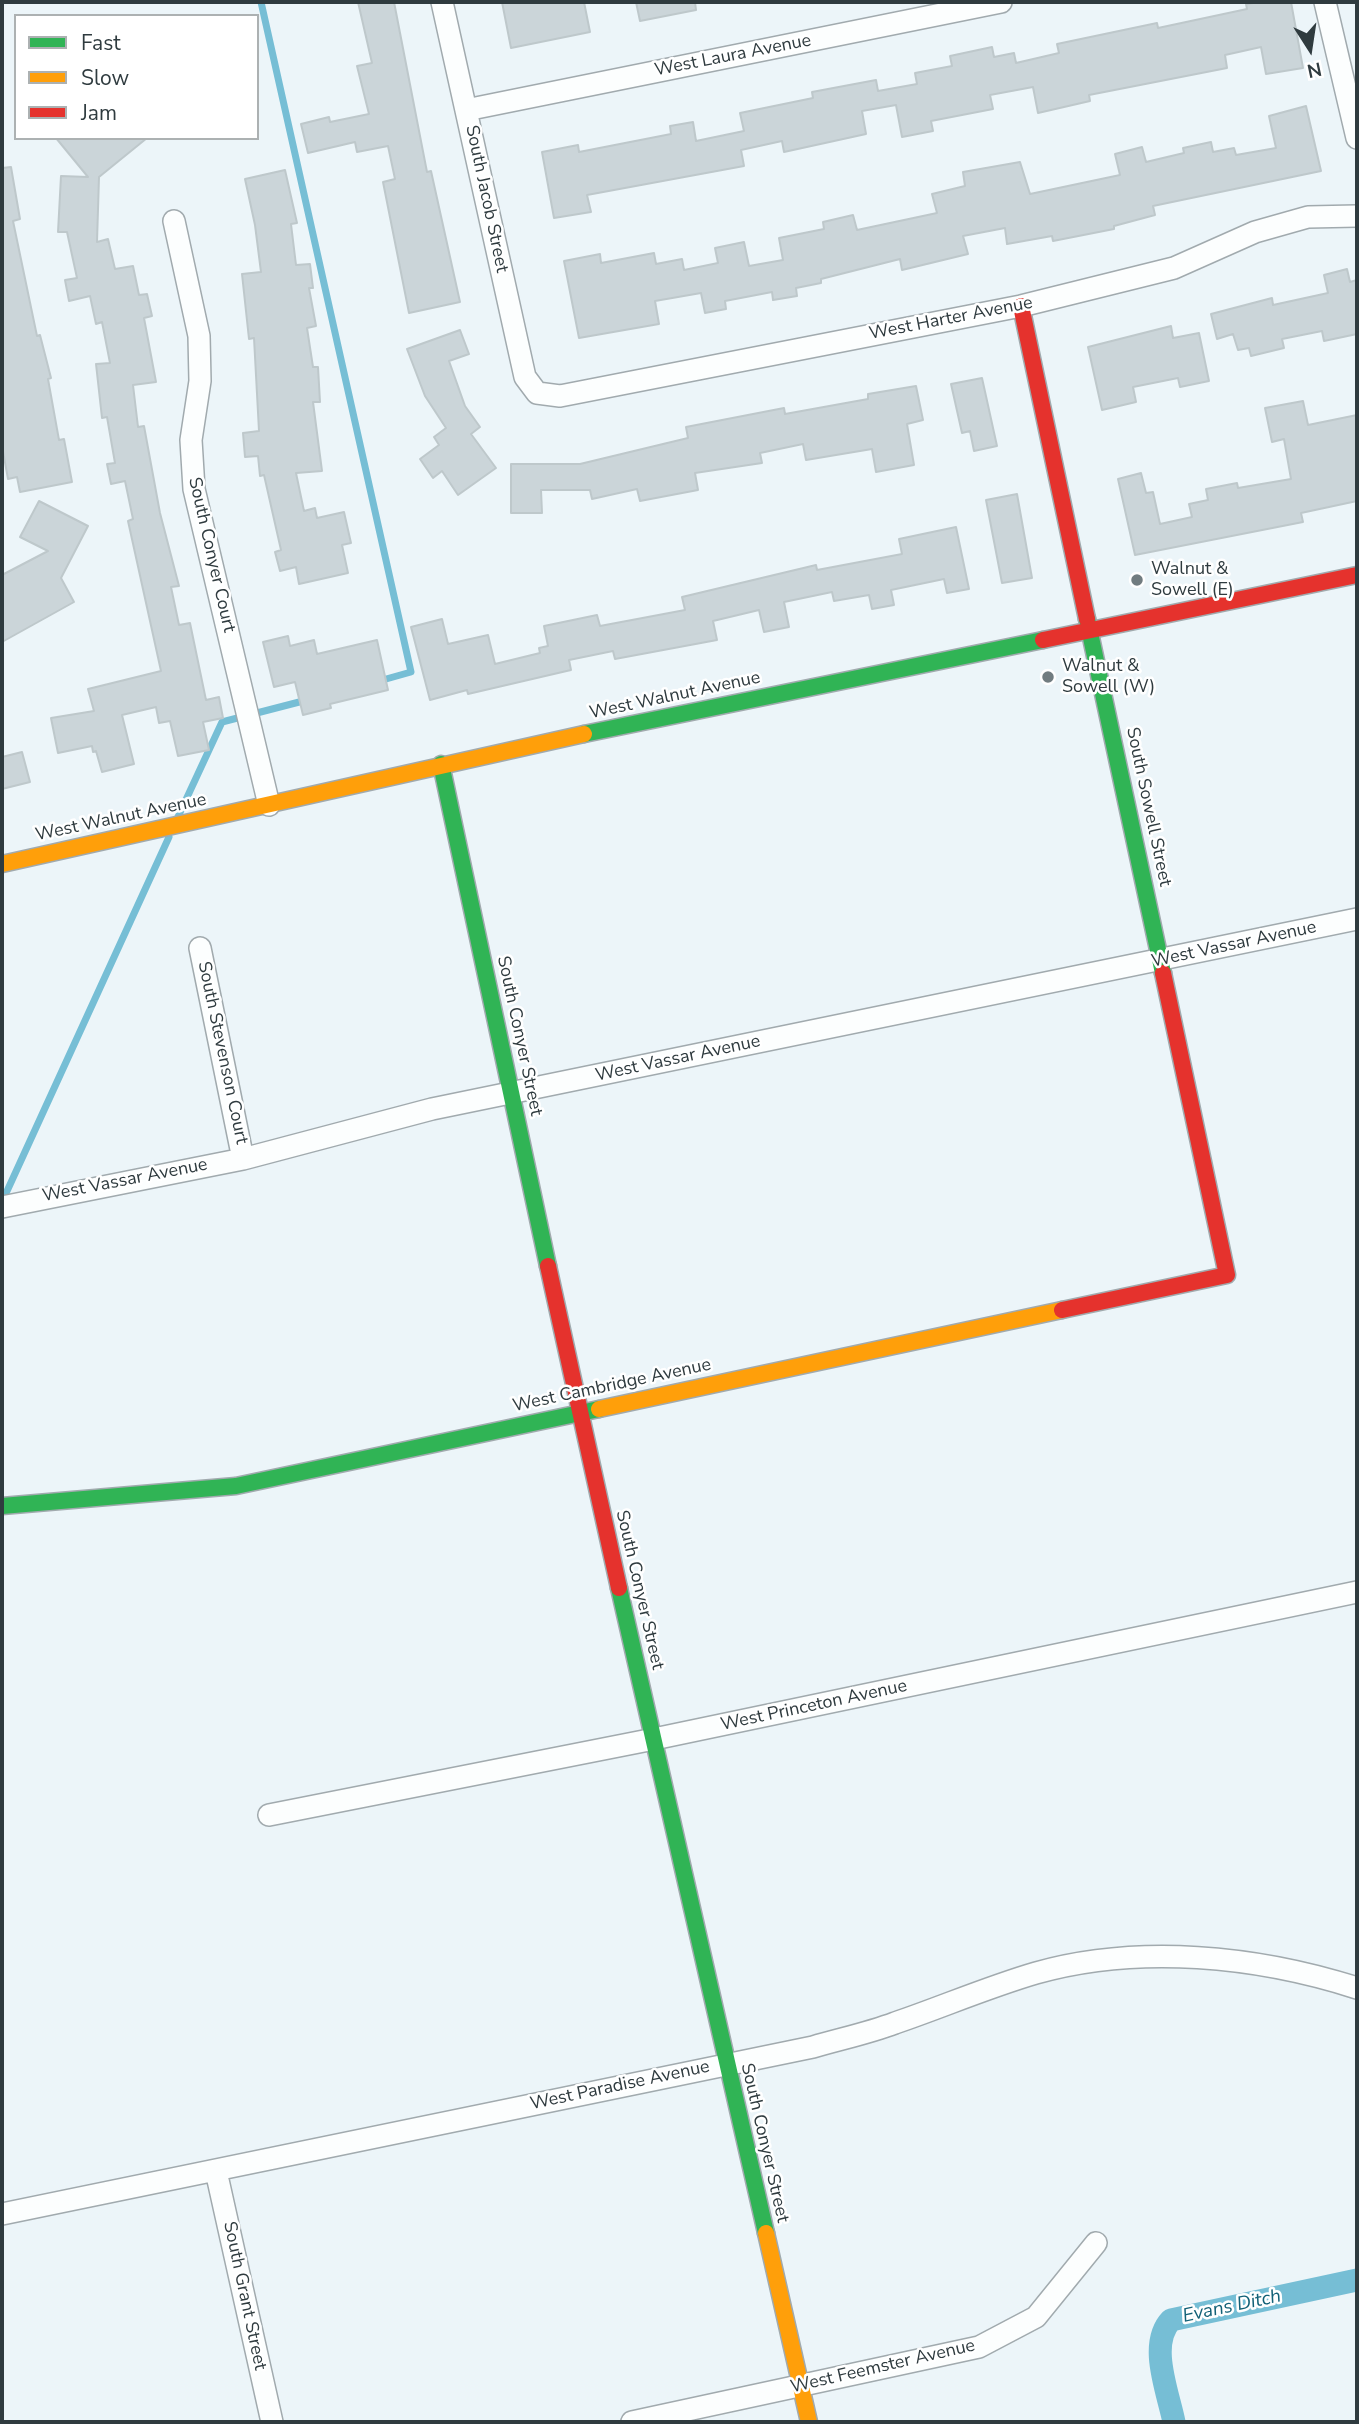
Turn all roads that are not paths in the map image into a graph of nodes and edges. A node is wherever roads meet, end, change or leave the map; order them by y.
1 (442, 2) edge
2 (1001, 2) edge
3 (1325, 2) edge
4 (466, 110) junction
5 (1357, 138) edge
6 (1357, 216) edge
7 (173, 221) dead end
8 (1021, 306) junction
9 (537, 393) joint
10 (1357, 575) edge
11 (1089, 629) junction
12 (441, 764) junction
13 (269, 805) junction
14 (2, 864) edge
15 (1357, 919) edge
16 (200, 948) dead end
17 (1162, 960) junction
18 (511, 1093) junction
19 (243, 1158) junction
20 (2, 1207) edge
21 (1227, 1275) joint
22 (579, 1412) junction
23 (2, 1506) edge
24 (1357, 1592) edge
25 (654, 1739) junction
26 (269, 1815) dead end
27 (1357, 1988) edge
28 (726, 2063) junction
29 (216, 2171) junction
30 (2, 2214) edge
31 (1096, 2244) dead end
32 (801, 2386) junction
33 (272, 2422) edge
34 (632, 2422) edge
35 (809, 2422) edge

1 - 4 street, South Jacob Street
2 - 4 street, West Laura Avenue
3 - 5 street
4 - 9 street, South Jacob Street
6 - 8 street, West Harter Avenue
7 - 13 street, South Conyer Court
8 - 9 street, West Harter Avenue
8 - 11 street, South Sowell Street
10 - 11 street, West Walnut Avenue
11 - 12 street, West Walnut Avenue
11 - 17 street, South Sowell Street
12 - 13 street, West Walnut Avenue
12 - 18 street, South Conyer Street
13 - 14 street, West Walnut Avenue
15 - 17 street, West Vassar Avenue
16 - 19 street, South Stevenson Court
17 - 18 street, West Vassar Avenue
17 - 21 street, South Sowell Street
18 - 19 street, West Vassar Avenue
18 - 22 street, South Conyer Street
19 - 20 street, West Vassar Avenue
21 - 22 street, West Cambridge Avenue
22 - 23 street, West Cambridge Avenue
22 - 25 street, South Conyer Street
24 - 25 street, West Princeton Avenue
25 - 26 street, West Princeton Avenue
25 - 28 street, South Conyer Street
27 - 28 street, West Paradise Avenue
28 - 29 street, West Paradise Avenue
28 - 32 street, South Conyer Street
29 - 30 street, West Paradise Avenue
29 - 33 street, South Grant Street
31 - 32 street, West Feemster Avenue
32 - 34 street, West Feemster Avenue
32 - 35 street, South Conyer Street

